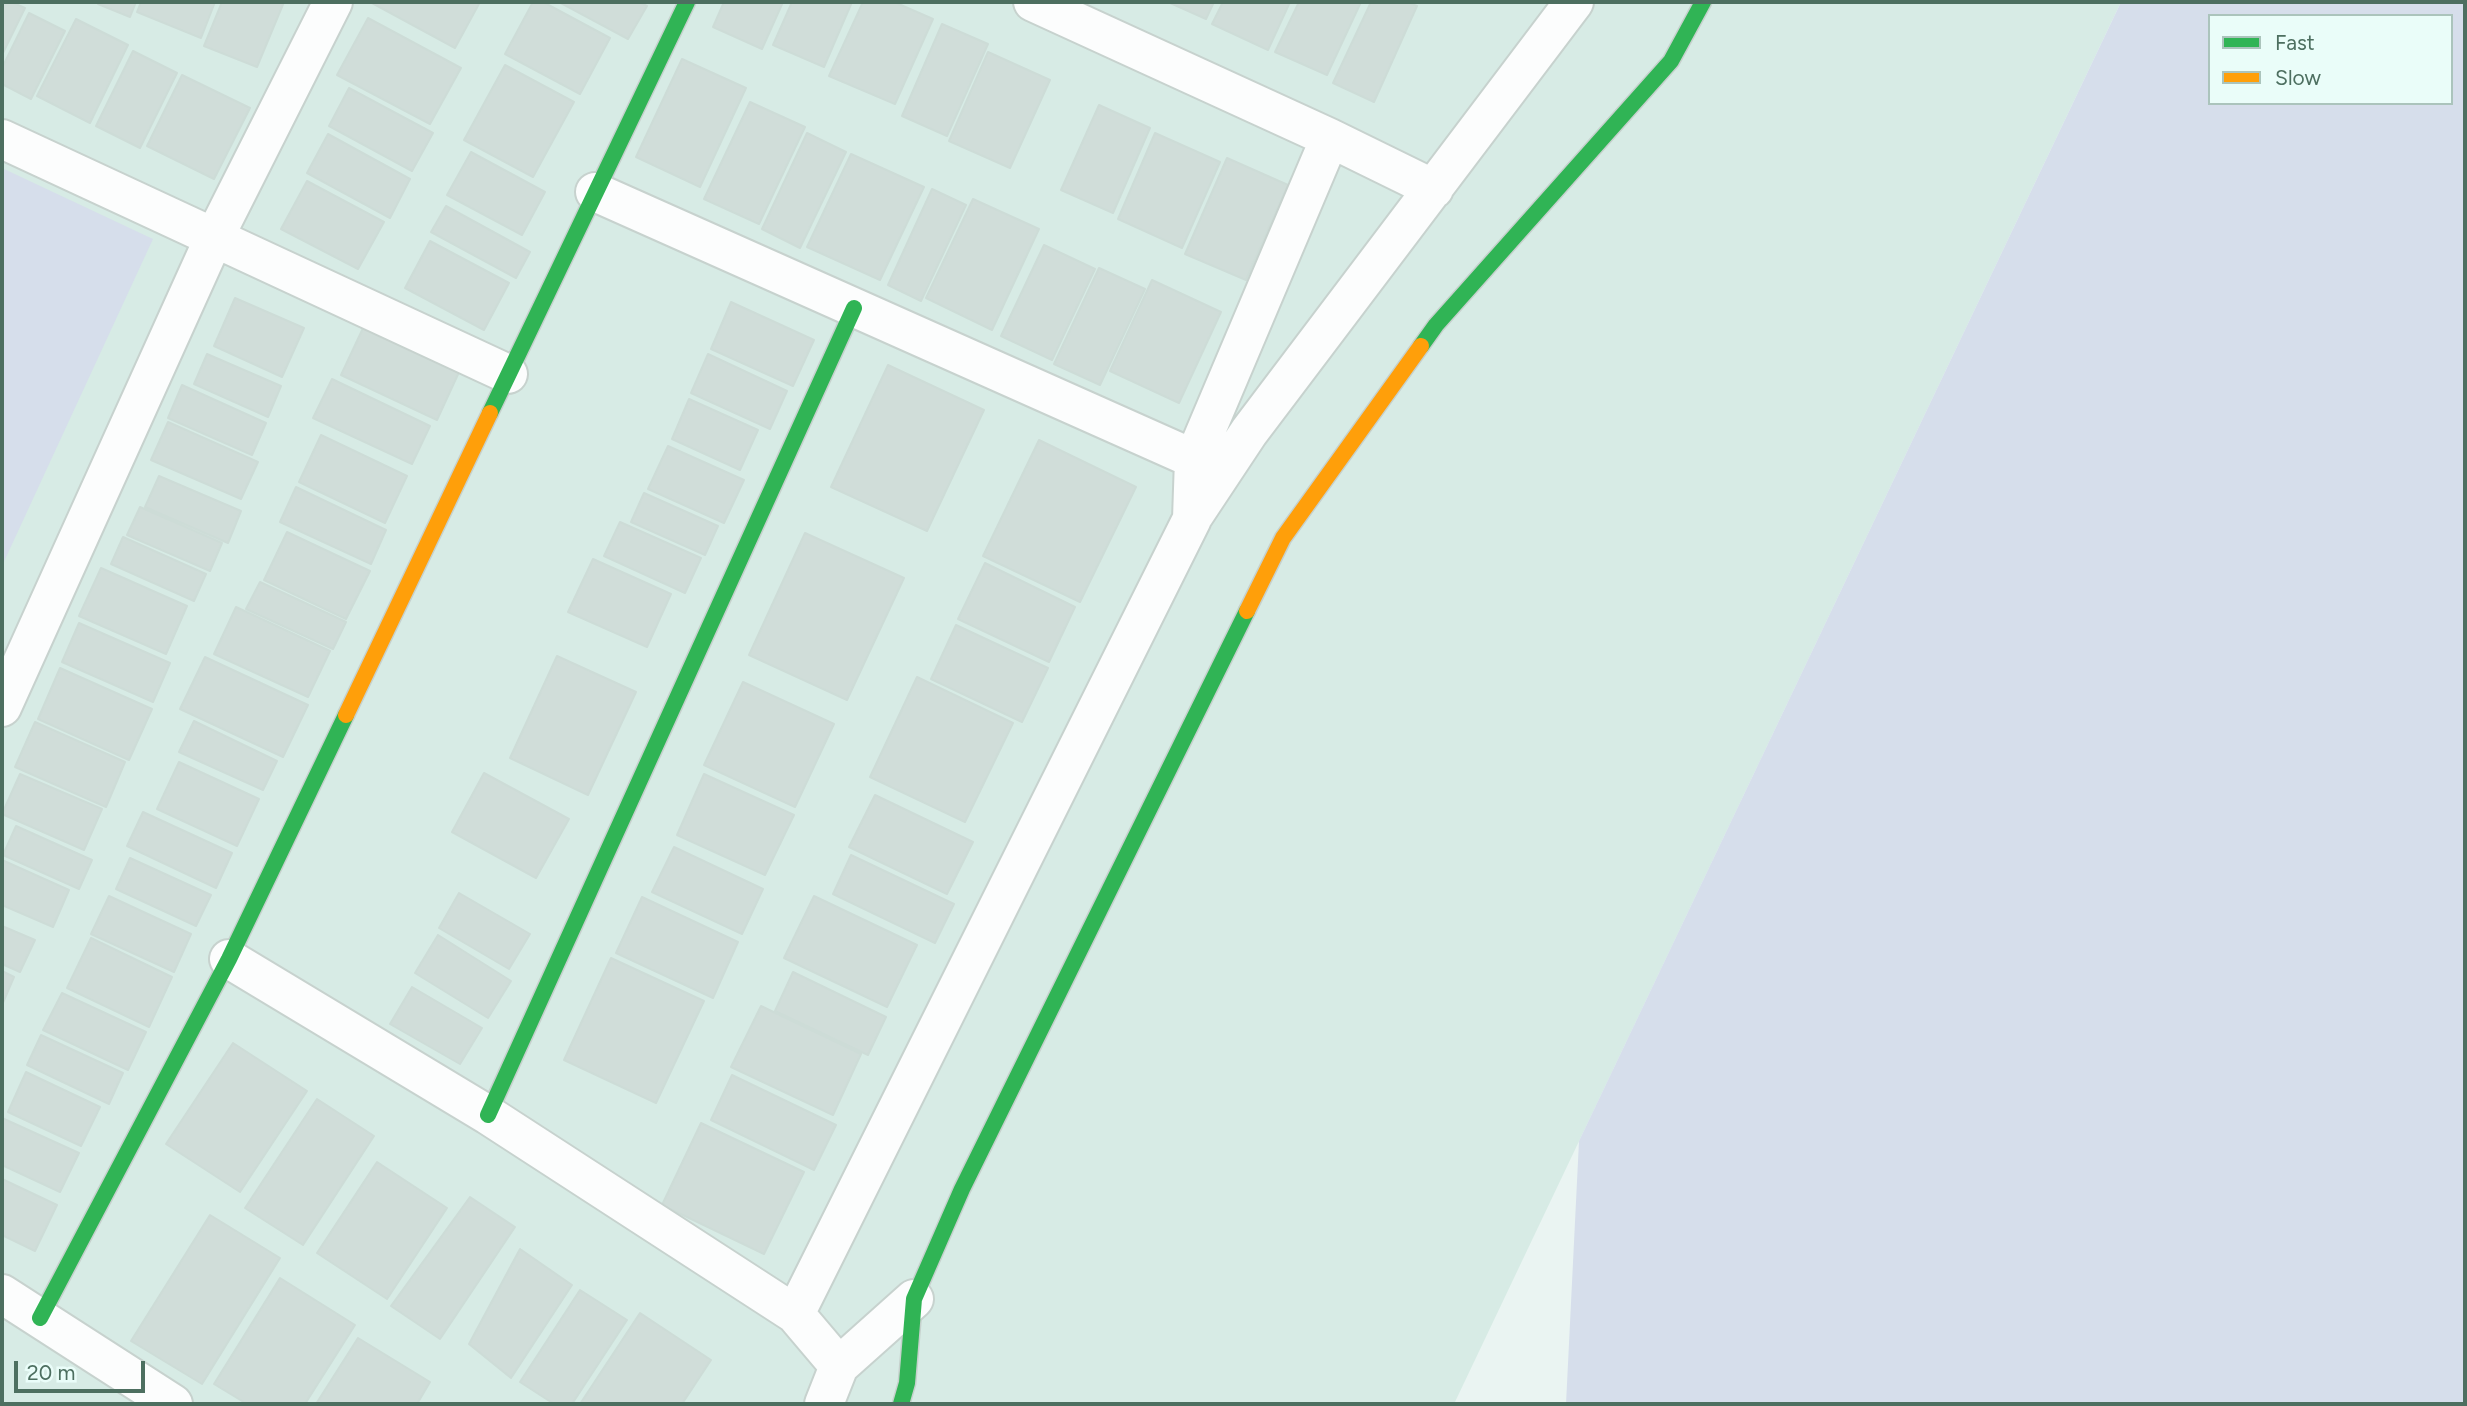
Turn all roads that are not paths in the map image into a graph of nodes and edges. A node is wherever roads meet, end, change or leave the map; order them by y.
1 (332, 2) edge
2 (687, 2) edge
3 (1574, 2) edge
4 (1703, 2) edge
5 (1037, 3) edge
6 (1330, 138) junction
7 (2, 139) edge
8 (1434, 189) junction
9 (595, 192) junction
10 (214, 238) junction
11 (855, 308) junction
12 (508, 374) junction
13 (1194, 459) junction
14 (1192, 519) junction
15 (2, 707) edge
16 (229, 959) junction
17 (488, 1115) junction
18 (2, 1294) edge
19 (914, 1299) junction
20 (795, 1314) junction
21 (40, 1318) junction
22 (839, 1366) junction
23 (173, 1404) edge
24 (824, 1404) edge
25 (901, 1404) edge

1 - 10 street
2 - 9 street
3 - 8 street
4 - 19 street
5 - 6 street
6 - 8 street
6 - 13 street
7 - 10 street
8 - 14 street
9 - 11 street
9 - 12 street
10 - 12 street
10 - 15 street
11 - 13 street
11 - 17 street
12 - 16 street
13 - 14 street
14 - 20 street
16 - 17 street
16 - 21 street
17 - 20 street
18 - 21 street
19 - 22 street
19 - 25 street
20 - 22 street
21 - 23 street
22 - 24 street

